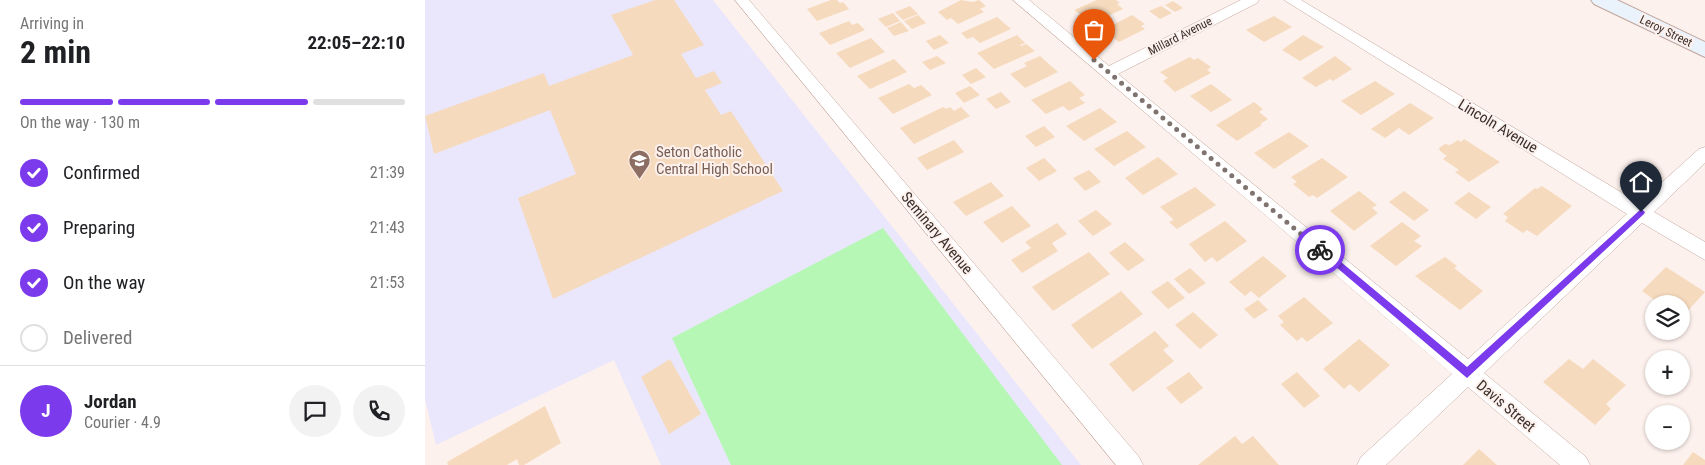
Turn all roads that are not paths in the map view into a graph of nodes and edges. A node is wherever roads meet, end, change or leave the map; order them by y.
1 (742, 0) edge
2 (1020, 0) edge
3 (1252, 0) edge
4 (1291, 0) edge
5 (1601, 0) edge
6 (1705, 50) edge
7 (1109, 72) junction
8 (1705, 153) edge
9 (1641, 212) junction
10 (1705, 252) edge
11 (1467, 373) junction
12 (1131, 465) edge
13 (1369, 465) edge
14 (1578, 465) edge

1 - 12 street, Seminary Avenue
2 - 7 street, Davis Street
3 - 7 street, Millard Avenue
4 - 9 street, Lincoln Avenue
5 - 6 street, Leroy Street
7 - 11 street, Davis Street
8 - 9 street
9 - 10 street, Lincoln Avenue
9 - 11 street
11 - 13 street
11 - 14 street, Davis Street

